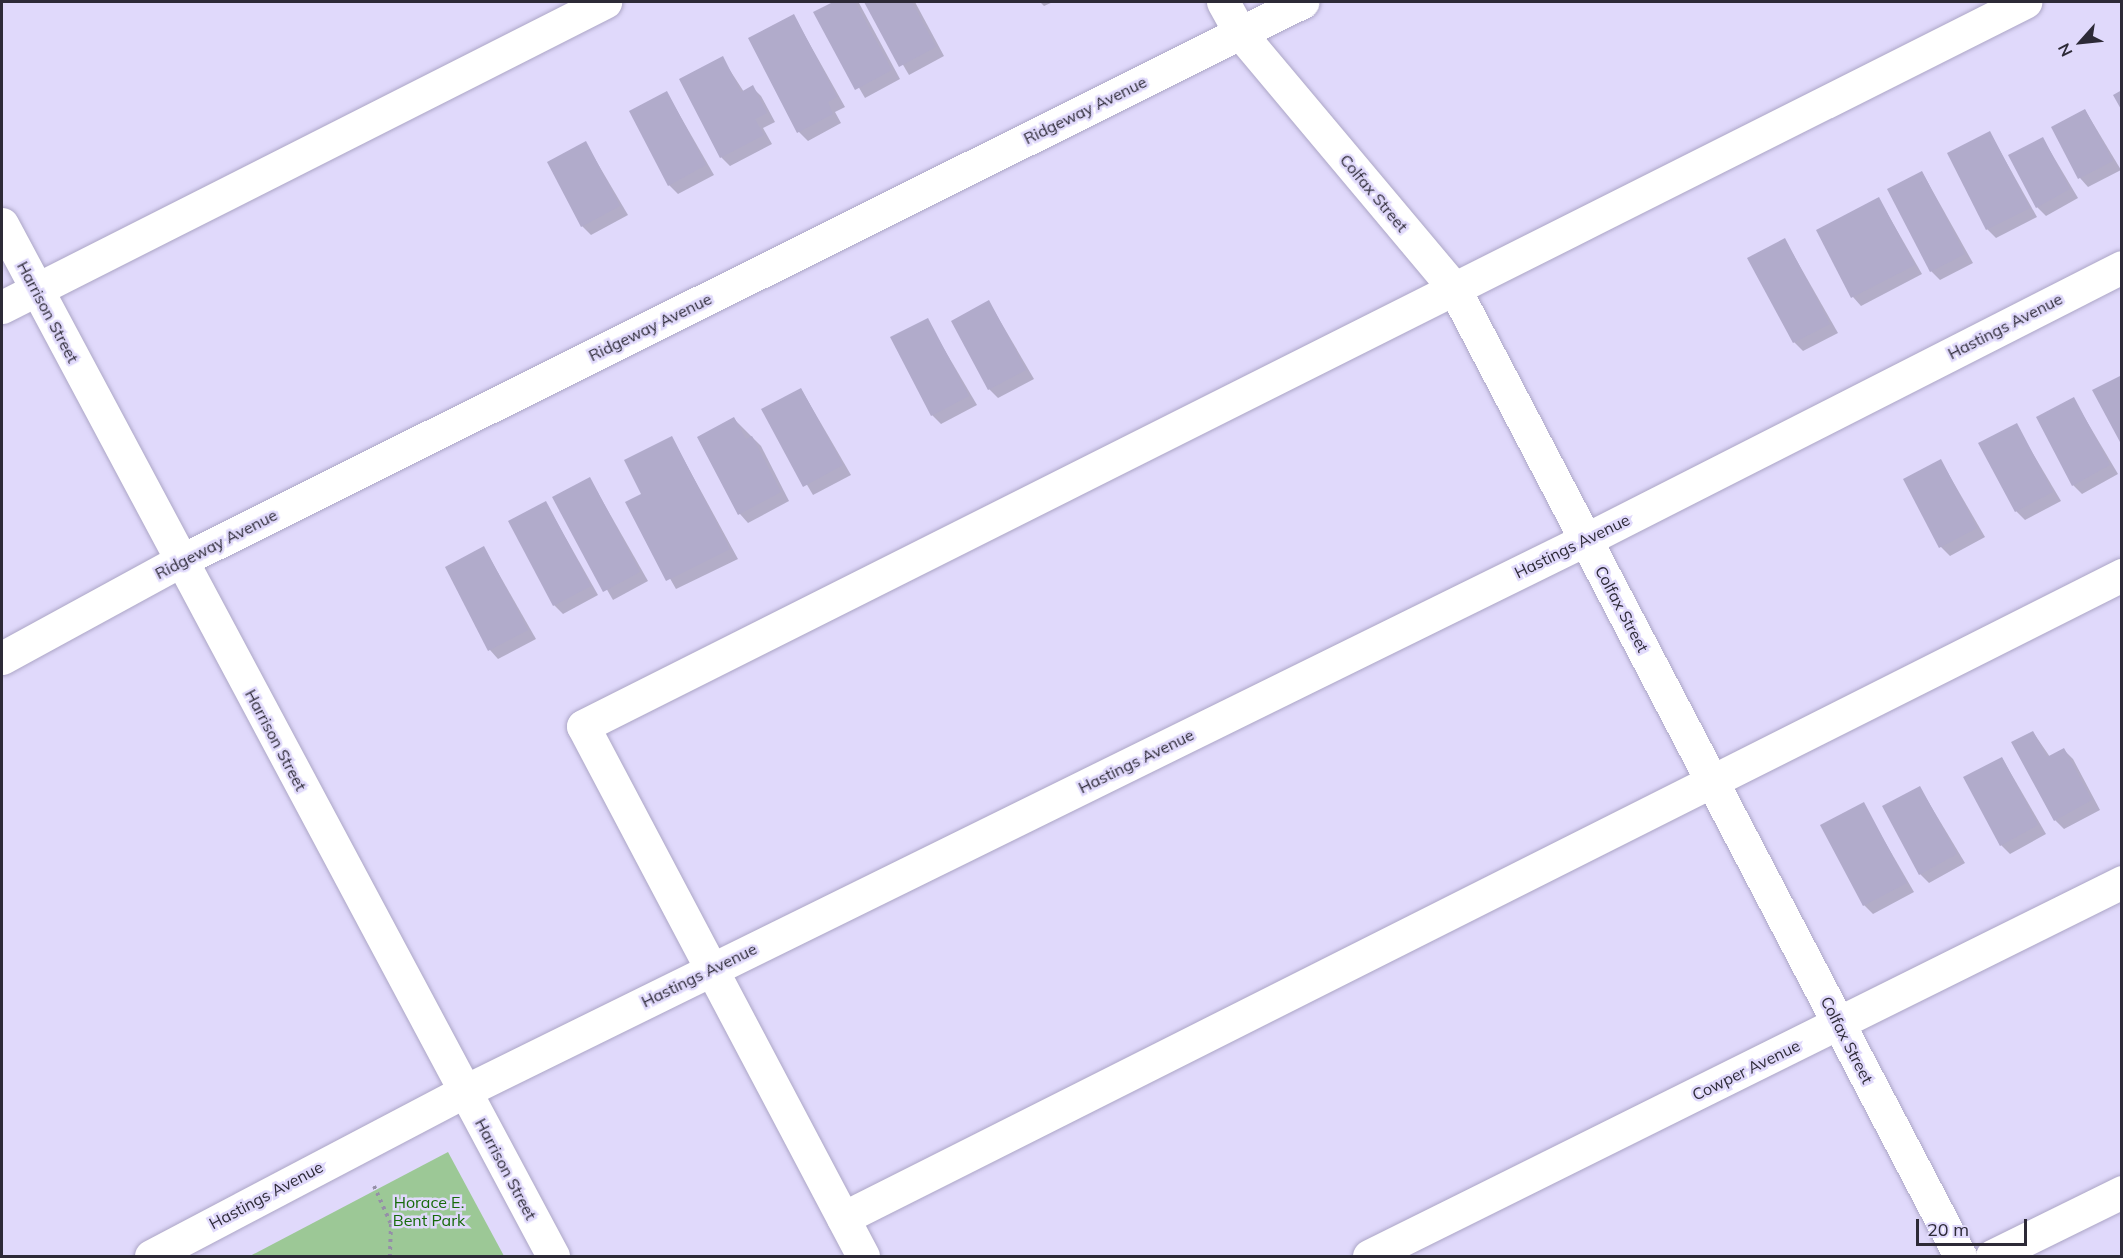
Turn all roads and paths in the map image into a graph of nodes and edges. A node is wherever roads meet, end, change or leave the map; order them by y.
1 (605, 2) edge
2 (1223, 2) edge
3 (1302, 2) edge
4 (2025, 2) edge
5 (1240, 33) junction
6 (2, 224) edge
7 (2121, 267) edge
8 (1454, 288) junction
9 (36, 289) junction
10 (2, 307) edge
11 (1586, 540) junction
12 (180, 561) junction
13 (2121, 576) edge
14 (2, 658) edge
15 (1712, 781) junction
16 (2121, 882) edge
17 (711, 969) junction
18 (1838, 1024) junction
19 (465, 1091) junction
20 (374, 1186) dead end
21 (2121, 1192) edge
22 (843, 1218) junction
23 (151, 1257) edge
24 (390, 1257) edge
25 (553, 1257) edge
26 (863, 1257) edge
27 (1369, 1257) edge
28 (1960, 1257) edge
29 (1992, 1257) edge

1 - 9 street
2 - 5 street, Colfax Street
3 - 5 street, Ridgeway Avenue
4 - 8 street
5 - 8 street, Colfax Street
5 - 12 street, Ridgeway Avenue
6 - 9 street, Harrison Street
7 - 11 street, Hastings Avenue
8 - 11 street, Colfax Street
8 - 17 street
9 - 10 street
9 - 12 street, Harrison Street
11 - 15 street, Colfax Street
11 - 17 street, Hastings Avenue
12 - 14 street, Ridgeway Avenue
12 - 19 street, Harrison Street
13 - 15 street
15 - 18 street, Colfax Street
15 - 22 street
16 - 18 street, Cowper Avenue
17 - 19 street, Hastings Avenue
17 - 22 street
18 - 27 street, Cowper Avenue
18 - 28 street, Colfax Street
19 - 23 street, Hastings Avenue
19 - 25 street, Harrison Street
20 - 24 path
21 - 29 street
22 - 26 street

